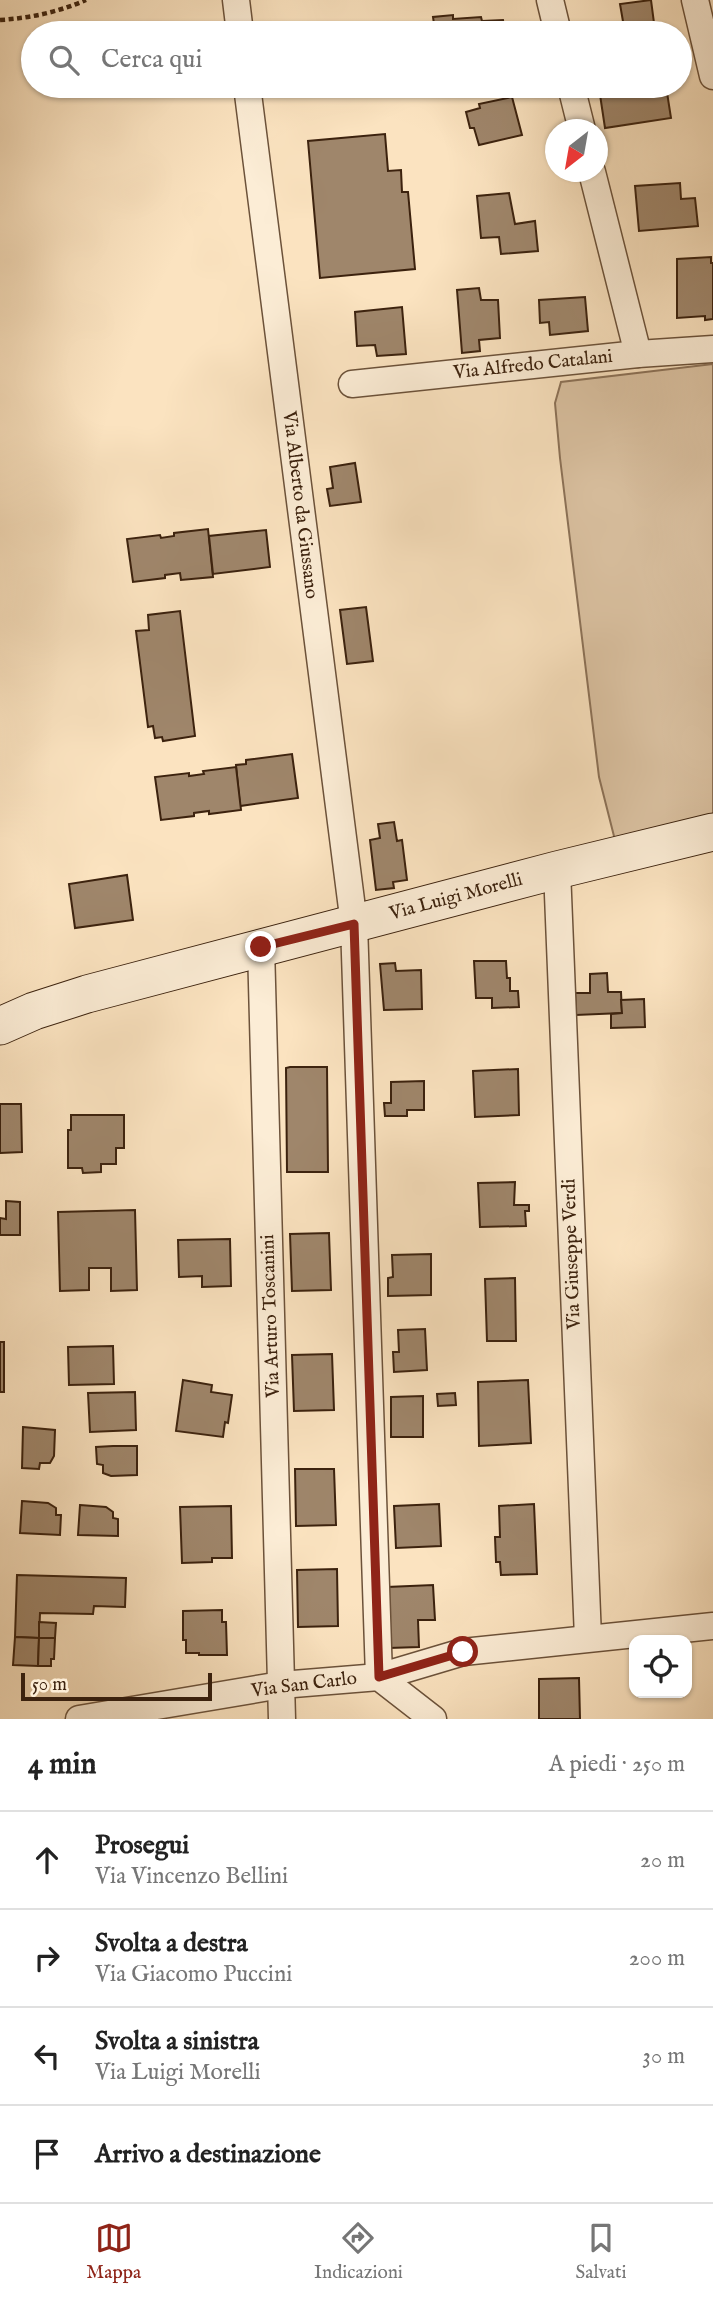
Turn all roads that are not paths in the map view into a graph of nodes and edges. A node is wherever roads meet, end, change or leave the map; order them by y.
1 (236, 0) edge
2 (550, 0) edge
3 (695, 0) edge
4 (239, 21) edge
5 (555, 21) edge
6 (713, 76) edge
7 (249, 98) edge
8 (574, 98) edge
9 (579, 119) edge
10 (595, 182) edge
11 (713, 349) edge
12 (638, 354) junction
13 (352, 384) dead end
14 (713, 832) edge
15 (557, 870) junction
16 (354, 924) junction
17 (261, 947) junction
18 (0, 1026) edge
19 (713, 1626) edge
20 (588, 1638) junction
21 (379, 1677) junction
22 (281, 1685) junction
23 (79, 1719) edge
24 (282, 1719) edge
25 (433, 1719) edge

1 - 4 street
2 - 5 street
3 - 6 street
7 - 16 street, Via Alberto da Giussano
8 - 9 street
10 - 12 street
11 - 12 street, Via Alfredo Catalani
12 - 13 street, Via Alfredo Catalani
14 - 15 main road, Via Luigi Morelli
15 - 16 main road, Via Luigi Morelli
15 - 20 street, Via Giuseppe Verdi
16 - 17 main road, Via Luigi Morelli
16 - 21 street, Via Alberto da Giussano
17 - 18 main road, Via Luigi Morelli
17 - 22 street, Via Arturo Toscanini
19 - 20 street
20 - 21 street
21 - 22 street, Via San Carlo
21 - 25 street, Via San Carlo
22 - 23 street, Via San Carlo
22 - 24 street, Via Arturo Toscanini

